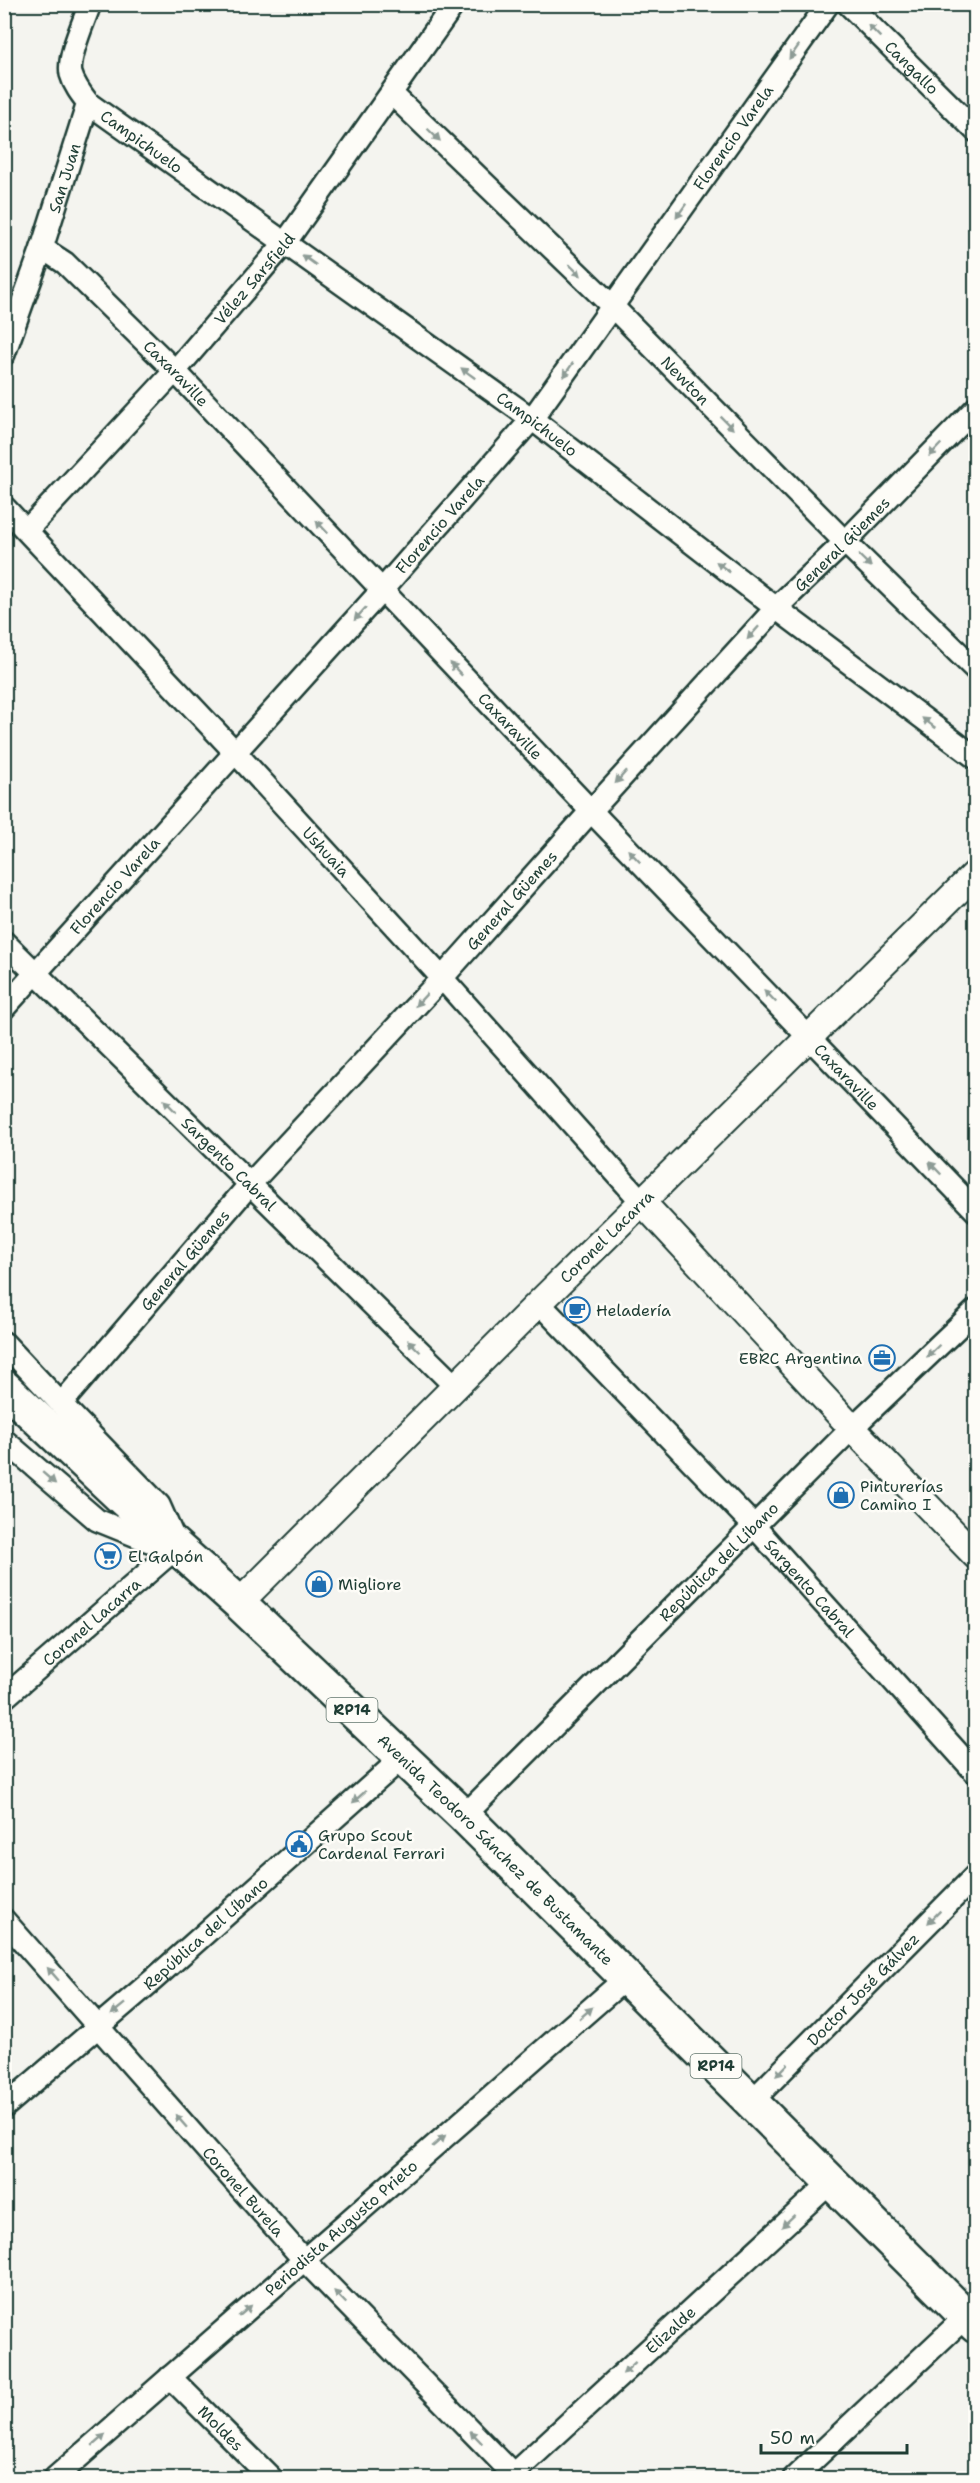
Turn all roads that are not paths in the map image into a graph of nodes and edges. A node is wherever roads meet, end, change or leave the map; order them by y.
1 (90, 4) edge
2 (454, 4) edge
3 (828, 4) edge
4 (848, 4) edge
5 (392, 94) junction
6 (88, 103) junction
7 (975, 131) edge
8 (285, 243) junction
9 (42, 248) junction
10 (613, 307) junction
11 (4, 354) edge
12 (175, 371) junction
13 (975, 408) edge
14 (532, 419) junction
15 (4, 507) edge
16 (27, 530) junction
17 (844, 542) junction
18 (382, 590) junction
19 (776, 608) junction
20 (975, 670) edge
21 (235, 752) junction
22 (975, 758) edge
23 (591, 811) junction
24 (975, 873) edge
25 (4, 942) edge
26 (36, 974) junction
27 (442, 978) junction
28 (4, 1008) edge
29 (811, 1038) junction
30 (250, 1184) junction
31 (642, 1202) junction
32 (975, 1211) edge
33 (539, 1303) junction
34 (975, 1310) edge
35 (4, 1343) edge
36 (456, 1386) junction
37 (4, 1387) edge
38 (61, 1404) junction
39 (852, 1428) junction
40 (4, 1440) edge
41 (754, 1526) junction
42 (177, 1547) junction
43 (975, 1556) edge
44 (239, 1603) junction
45 (4, 1698) edge
46 (402, 1758) junction
47 (975, 1773) edge
48 (464, 1816) junction
49 (975, 1875) edge
50 (4, 1920) edge
51 (626, 1978) junction
52 (98, 2026) junction
53 (751, 2102) junction
54 (4, 2107) edge
55 (831, 2182) junction
56 (304, 2260) junction
57 (973, 2317) edge
58 (170, 2378) junction
59 (513, 2477) edge
60 (55, 2478) edge
61 (271, 2478) edge
62 (794, 2478) edge

1 - 6 street
2 - 5 street, Vélez Sarsfield
3 -> 10 street, Florencio Varela
7 -> 4 street, Cangallo
5 - 8 street, Vélez Sarsfield
5 -> 10 street, Newton
6 - 8 street, Campichuelo
6 - 9 street, San Juan
8 - 12 street, Vélez Sarsfield
14 -> 8 street, Campichuelo
9 - 11 street, San Juan
9 - 12 street, Caxaraville
10 -> 14 street, Florencio Varela
10 -> 17 street, Newton
12 - 16 street, Vélez Sarsfield
18 -> 12 street, Caxaraville
13 -> 17 street, General Güemes
14 - 18 street, Florencio Varela
19 -> 14 street, Campichuelo
15 - 16 street, Ushuaia
16 - 21 street, Ushuaia
17 - 19 street, General Güemes
17 -> 20 street, Newton
18 -> 21 street, Florencio Varela
23 -> 18 street, Caxaraville
22 -> 19 street, Campichuelo
19 -> 23 street, General Güemes
21 - 26 street, Florencio Varela
21 - 27 street, Ushuaia
23 - 27 street, General Güemes
29 -> 23 street, Caxaraville
24 - 29 street, Coronel Lacarra
25 - 26 street, Sargento Cabral
26 - 28 street, Florencio Varela
30 -> 26 street, Sargento Cabral
27 -> 30 street, General Güemes
27 - 31 street, Ushuaia
29 - 31 street, Coronel Lacarra
32 -> 29 street, Caxaraville
36 -> 30 street, Sargento Cabral
30 - 38 street, General Güemes
31 - 33 street, Coronel Lacarra
31 - 39 street
33 - 36 street, Coronel Lacarra
33 - 41 street, Sargento Cabral
34 -> 39 street, República del Líbano
35 - 38 street
36 - 44 street, Coronel Lacarra
37 - 42 main road, Avenida Teodoro Sánchez de Bustamante / RP14
38 - 42 street
39 - 41 street, República del Líbano
39 - 43 street
40 -> 42 street
41 - 47 street, Sargento Cabral
41 - 48 street, República del Líbano
42 - 44 main road, Avenida Teodoro Sánchez de Bustamante / RP14
42 - 45 street, Coronel Lacarra
44 - 46 main road, Avenida Teodoro Sánchez de Bustamante / RP14
46 - 48 main road, Avenida Teodoro Sánchez de Bustamante / RP14
46 -> 52 street, República del Líbano
48 - 51 main road, Avenida Teodoro Sánchez de Bustamante / RP14
49 -> 53 street, Doctor José Gálvez
52 -> 50 street, Coronel Burela
51 - 53 main road, Avenida Teodoro Sánchez de Bustamante / RP14
56 -> 51 street, Periodista Augusto Prieto
52 - 54 street, República del Líbano
56 -> 52 street, Coronel Burela
53 - 55 main road, Avenida Teodoro Sánchez de Bustamante / RP14
55 - 57 main road, Avenida Teodoro Sánchez de Bustamante / RP14
55 -> 59 street, Elizalde
58 -> 56 street, Periodista Augusto Prieto
59 -> 56 street, Coronel Burela
57 - 62 street
60 -> 58 street, Periodista Augusto Prieto
58 - 61 street, Moldes

